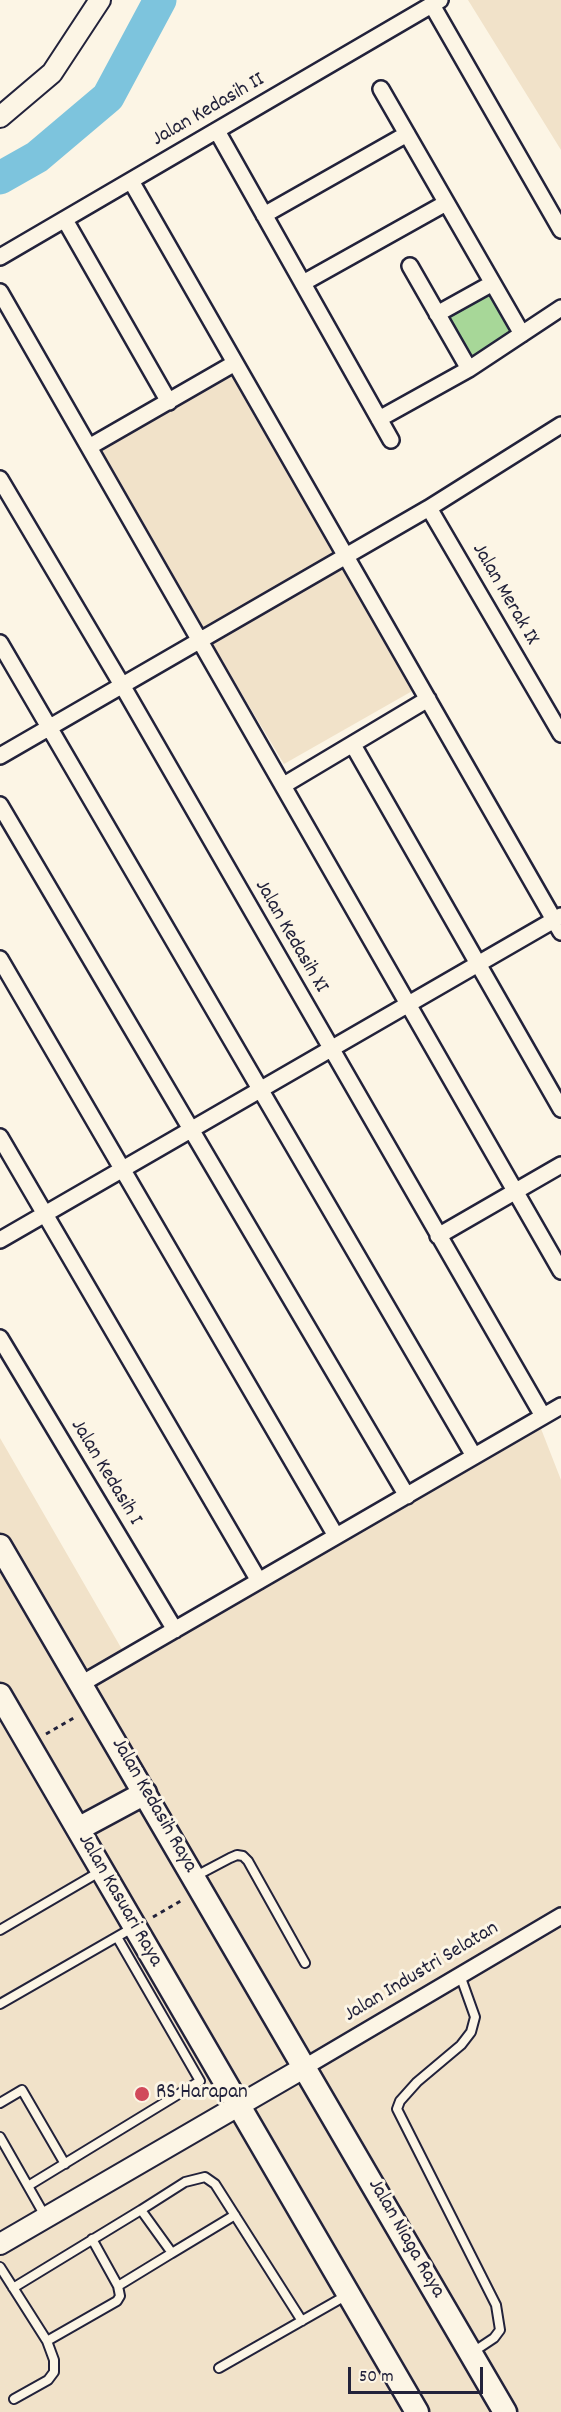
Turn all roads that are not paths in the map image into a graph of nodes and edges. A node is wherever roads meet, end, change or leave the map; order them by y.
1 (100, 0) edge
2 (436, 2) edge
3 (381, 89) dead end
4 (0, 117) edge
5 (217, 131) junction
6 (407, 134) junction
7 (131, 181) junction
8 (446, 203) junction
9 (264, 215) junction
10 (64, 220) junction
11 (561, 231) edge
12 (0, 257) edge
13 (410, 266) dead end
14 (303, 283) junction
15 (491, 284) junction
16 (0, 292) edge
17 (561, 308) edge
18 (437, 314) junction
19 (522, 334) junction
20 (235, 363) junction
21 (468, 369) junction
22 (169, 402) junction
23 (379, 419) junction
24 (561, 425) edge
25 (391, 440) dead end
26 (89, 447) junction
27 (0, 479) edge
28 (429, 508) junction
29 (346, 556) junction
30 (200, 640) junction
31 (0, 643) edge
32 (122, 685) junction
33 (428, 699) junction
34 (50, 728) junction
35 (561, 734) edge
36 (353, 745) junction
37 (0, 756) edge
38 (284, 785) junction
39 (0, 805) edge
40 (559, 923) edge
41 (0, 959) edge
42 (478, 964) junction
43 (408, 1004) junction
44 (330, 1050) junction
45 (260, 1090) junction
46 (561, 1109) edge
47 (191, 1129) junction
48 (0, 1137) edge
49 (561, 1165) edge
50 (122, 1169) junction
51 (515, 1191) junction
52 (46, 1213) junction
53 (438, 1236) junction
54 (0, 1240) edge
55 (561, 1271) edge
56 (0, 1338) edge
57 (561, 1406) edge
58 (543, 1416) junction
59 (474, 1456) junction
60 (406, 1496) junction
61 (336, 1536) junction
62 (0, 1546) edge
63 (259, 1581) junction
64 (175, 1630) junction
65 (81, 1684) junction
66 (0, 1695) edge
67 (145, 1792) junction
68 (78, 1830) junction
69 (102, 1870) junction
70 (197, 1883) junction
71 (561, 1916) edge
72 (0, 1930) edge
73 (126, 1932) junction
74 (305, 1963) dead end
75 (460, 1975) junction
76 (0, 2004) edge
77 (305, 2067) junction
78 (0, 2103) edge
79 (239, 2107) junction
80 (0, 2137) edge
81 (64, 2164) junction
82 (28, 2186) junction
83 (141, 2210) junction
84 (235, 2215) junction
85 (46, 2217) junction
86 (92, 2240) junction
87 (0, 2244) edge
88 (172, 2253) junction
89 (0, 2266) edge
90 (118, 2286) junction
91 (13, 2288) junction
92 (348, 2294) junction
93 (302, 2320) junction
94 (47, 2341) junction
95 (471, 2353) junction
96 (219, 2368) dead end
97 (14, 2399) dead end
98 (417, 2412) edge
99 (505, 2412) edge

1 - 4 street
2 - 5 street, Jalan Kedasih II
2 - 11 street
3 - 6 street
5 - 7 street, Jalan Kedasih II
5 - 9 street
6 - 8 street
6 - 9 street
7 - 10 street, Jalan Kedasih II
7 - 20 street
8 - 14 street
8 - 15 street
9 - 14 street
10 - 12 street, Jalan Kedasih II
10 - 22 street
13 - 18 street
14 - 23 street
15 - 18 street
15 - 19 street
16 - 26 street
17 - 19 street
18 - 21 street
19 - 21 street
20 - 22 street
20 - 29 street
21 - 23 street
22 - 26 street
23 - 25 street
24 - 28 street
26 - 30 street
27 - 32 street, Jalan Kedasih XI
28 - 29 street
28 - 35 street, Jalan Merak IX
29 - 30 street
29 - 33 street
30 - 32 street
30 - 38 street
31 - 34 street
32 - 34 street
32 - 44 street, Jalan Kedasih XI
33 - 36 street
33 - 40 street
34 - 37 street
34 - 45 street
36 - 38 street
36 - 42 street
38 - 43 street
39 - 47 street
40 - 42 street
41 - 50 street
42 - 43 street
42 - 46 street
43 - 44 street
43 - 51 street
44 - 45 street
44 - 53 street, Jalan Kedasih XI
45 - 47 street
45 - 59 street
47 - 50 street
47 - 60 street
48 - 52 street
49 - 51 street
50 - 52 street
50 - 61 street
51 - 53 street
51 - 55 street
52 - 54 street
52 - 63 street
53 - 58 street, Jalan Kedasih XI
56 - 64 street, Jalan Kedasih I
57 - 58 street
58 - 59 street
59 - 60 street
60 - 61 street
61 - 63 street
62 - 65 main road, Jalan Kedasih Raya
63 - 64 street
64 - 65 street
65 - 67 main road, Jalan Kedasih Raya
66 - 68 main road, Jalan Kasuari Raya
67 - 68 main road
67 - 70 main road, Jalan Kedasih Raya
68 - 69 main road, Jalan Kasuari Raya
69 - 72 lane
69 - 73 main road, Jalan Kasuari Raya
70 - 74 lane
70 - 77 main road, Jalan Kedasih Raya
71 - 75 street, Jalan Industri Selatan
73 - 76 lane
73 - 79 main road, Jalan Kasuari Raya
73 - 81 lane
75 - 77 street, Jalan Industri Selatan
75 - 95 lane
77 - 79 street
77 - 95 main road, Jalan Niaga Raya
78 - 81 lane
79 - 85 street
79 - 92 main road
80 - 82 lane
81 - 82 lane
82 - 85 lane
83 - 84 lane
83 - 86 lane
83 - 88 lane
84 - 88 lane
84 - 93 lane
85 - 87 street
86 - 90 lane
86 - 91 lane
88 - 90 lane
89 - 91 lane
90 - 94 lane
91 - 94 lane
92 - 93 lane
92 - 98 main road
93 - 96 lane
94 - 97 lane
95 - 99 main road, Jalan Niaga Raya

